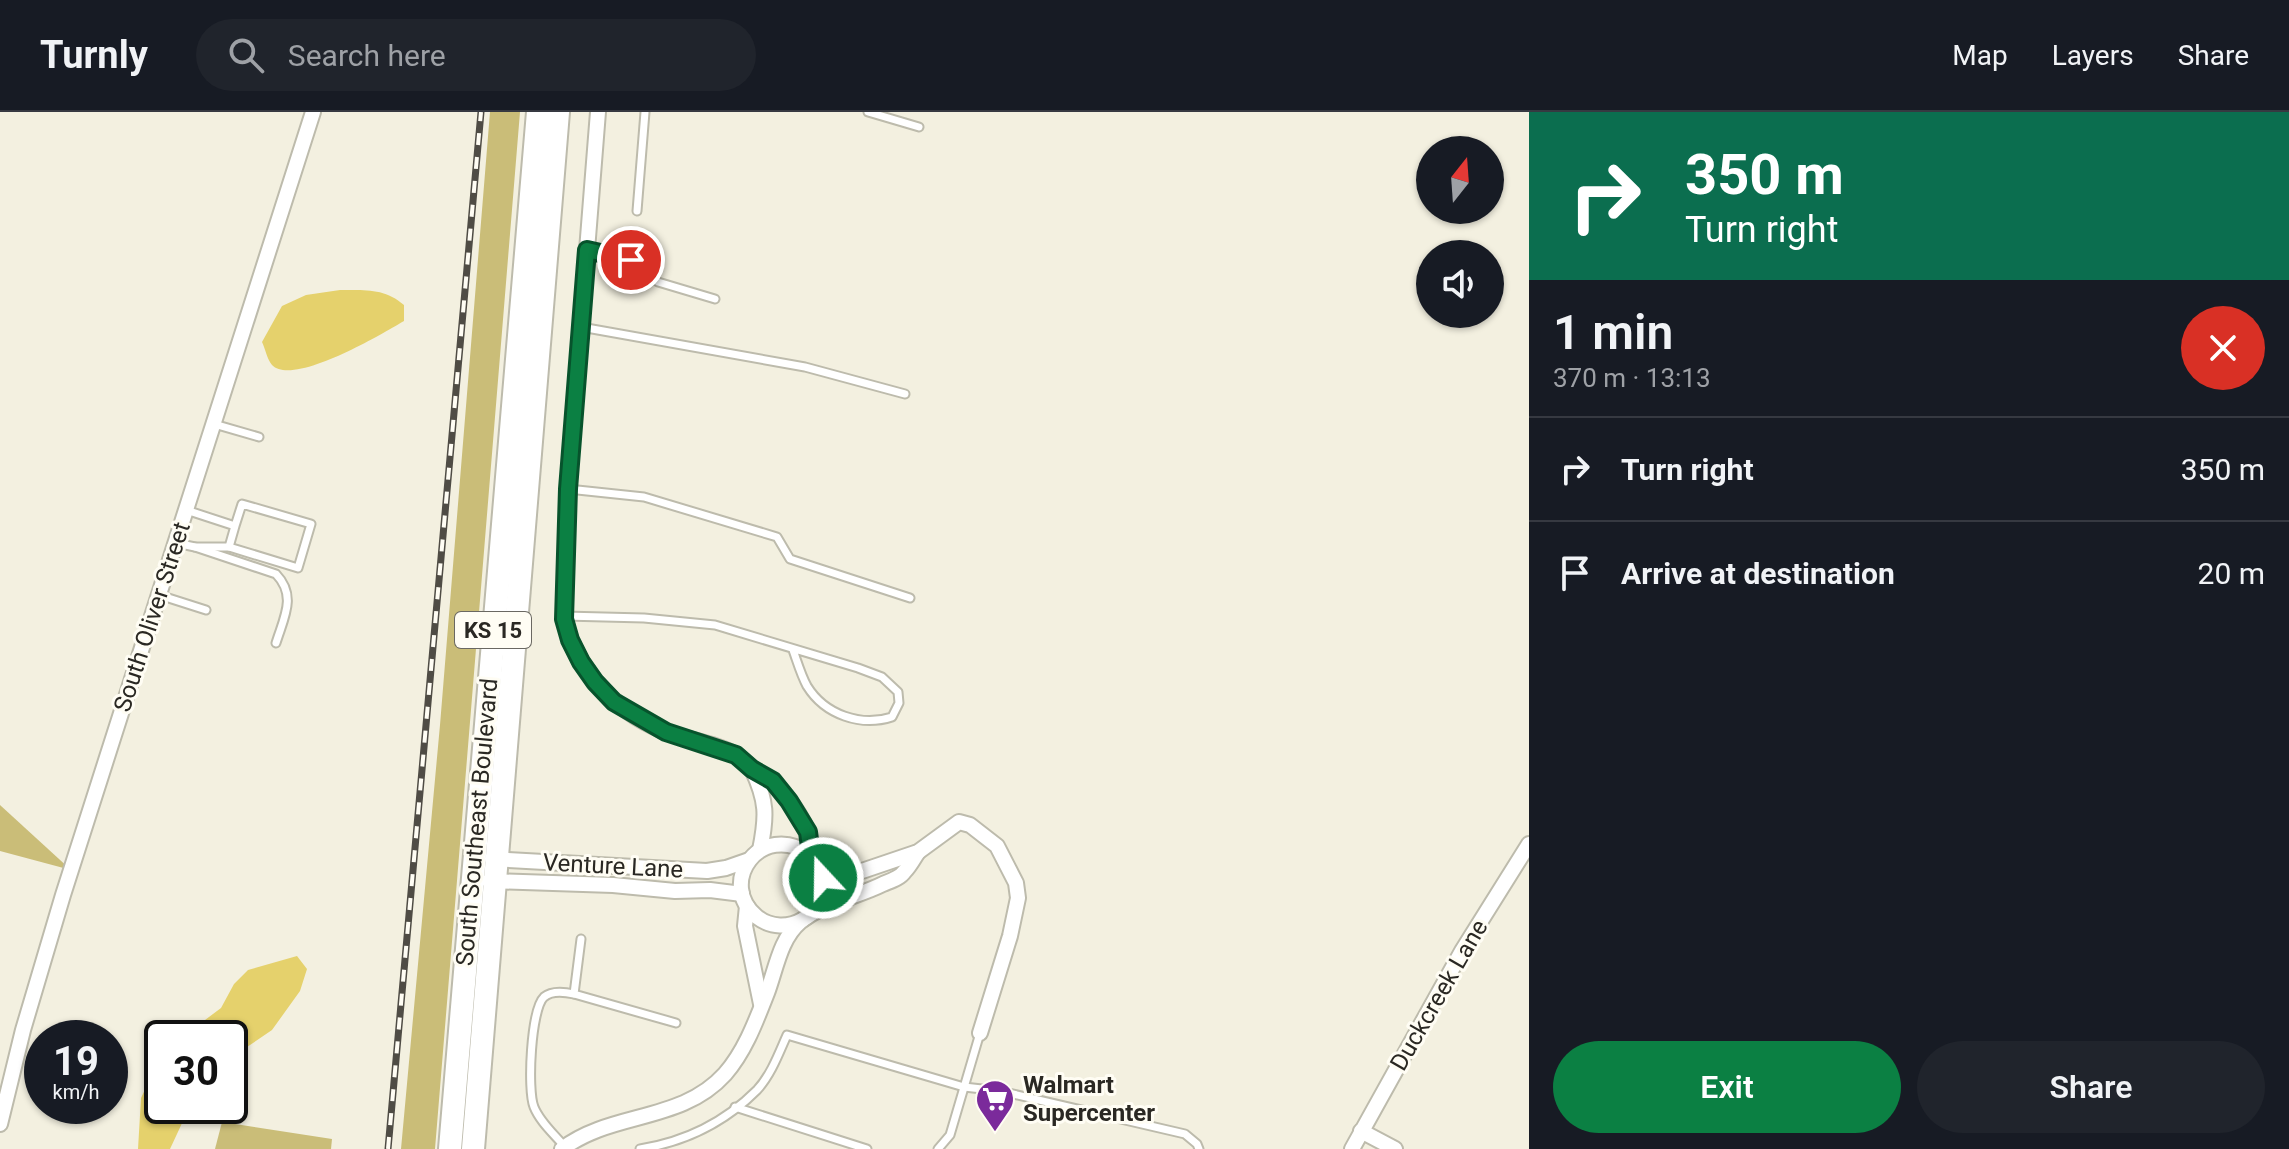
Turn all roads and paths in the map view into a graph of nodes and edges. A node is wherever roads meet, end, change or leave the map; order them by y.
1 (313, 112) edge
2 (538, 112) edge
3 (558, 112) edge
4 (598, 112) edge
5 (645, 112) edge
6 (868, 112) edge
7 (919, 127) dead end
8 (637, 211) dead end
9 (587, 250) junction
10 (715, 299) dead end
11 (581, 327) junction
12 (905, 394) dead end
13 (214, 424) junction
14 (259, 437) dead end
15 (568, 489) junction
16 (186, 510) junction
17 (235, 526) junction
18 (176, 543) junction
19 (195, 547) junction
20 (229, 547) junction
21 (159, 595) junction
22 (910, 598) dead end
23 (206, 610) dead end
24 (564, 616) junction
25 (276, 643) dead end
26 (793, 650) junction
27 (752, 769) junction
28 (1529, 844) edge
29 (918, 852) junction
30 (754, 855) junction
31 (815, 860) junction
32 (484, 869) junction
33 (745, 900) junction
34 (800, 922) junction
35 (581, 939) dead end
36 (574, 994) junction
37 (761, 1005) junction
38 (676, 1023) dead end
39 (980, 1033) joint
40 (964, 1087) junction
41 (735, 1107) junction
42 (0, 1124) edge
43 (1361, 1131) junction
44 (563, 1148) edge
45 (450, 1149) edge
46 (473, 1149) edge
47 (640, 1149) edge
48 (867, 1149) edge
49 (938, 1149) edge
50 (1199, 1149) edge
51 (1352, 1149) edge
52 (1395, 1149) edge

1 - 13 street, South Oliver Street
2 - 32 main road, South Southeast Boulevard / KS 15
3 - 32 main road, South Southeast Boulevard / KS 15
4 - 9 street
5 - 8 lane
6 - 7 lane
9 - 10 lane
9 - 11 street
11 - 12 lane
11 - 15 street
13 - 14 lane
13 - 16 street, South Oliver Street
15 - 22 lane
15 - 24 street
16 - 17 lane
16 - 18 street, South Oliver Street
17 - 20 lane
17 - 20 lane
18 - 19 lane
18 - 21 street, South Oliver Street
19 - 20 lane
19 - 25 lane
21 - 23 lane
21 - 42 street, South Oliver Street
24 - 26 lane
24 - 27 street
26 - 26 lane
27 - 30 street
27 - 31 street
28 - 43 street, Duckcreek Lane
29 - 31 street
29 - 34 street
29 - 39 street
30 - 31 street
30 - 32 street, Venture Lane
30 - 33 street
31 - 34 street
32 - 33 street, Venture Lane
32 - 45 main road, South Southeast Boulevard / KS 15
32 - 46 main road, South Southeast Boulevard / KS 15
33 - 34 street
33 - 37 street
34 - 37 street
35 - 36 lane
36 - 38 lane
36 - 44 lane
37 - 44 street
39 - 40 lane
40 - 41 lane
40 - 49 lane
40 - 50 lane
41 - 47 lane
41 - 48 lane
43 - 51 street, Duckcreek Lane
43 - 52 street

